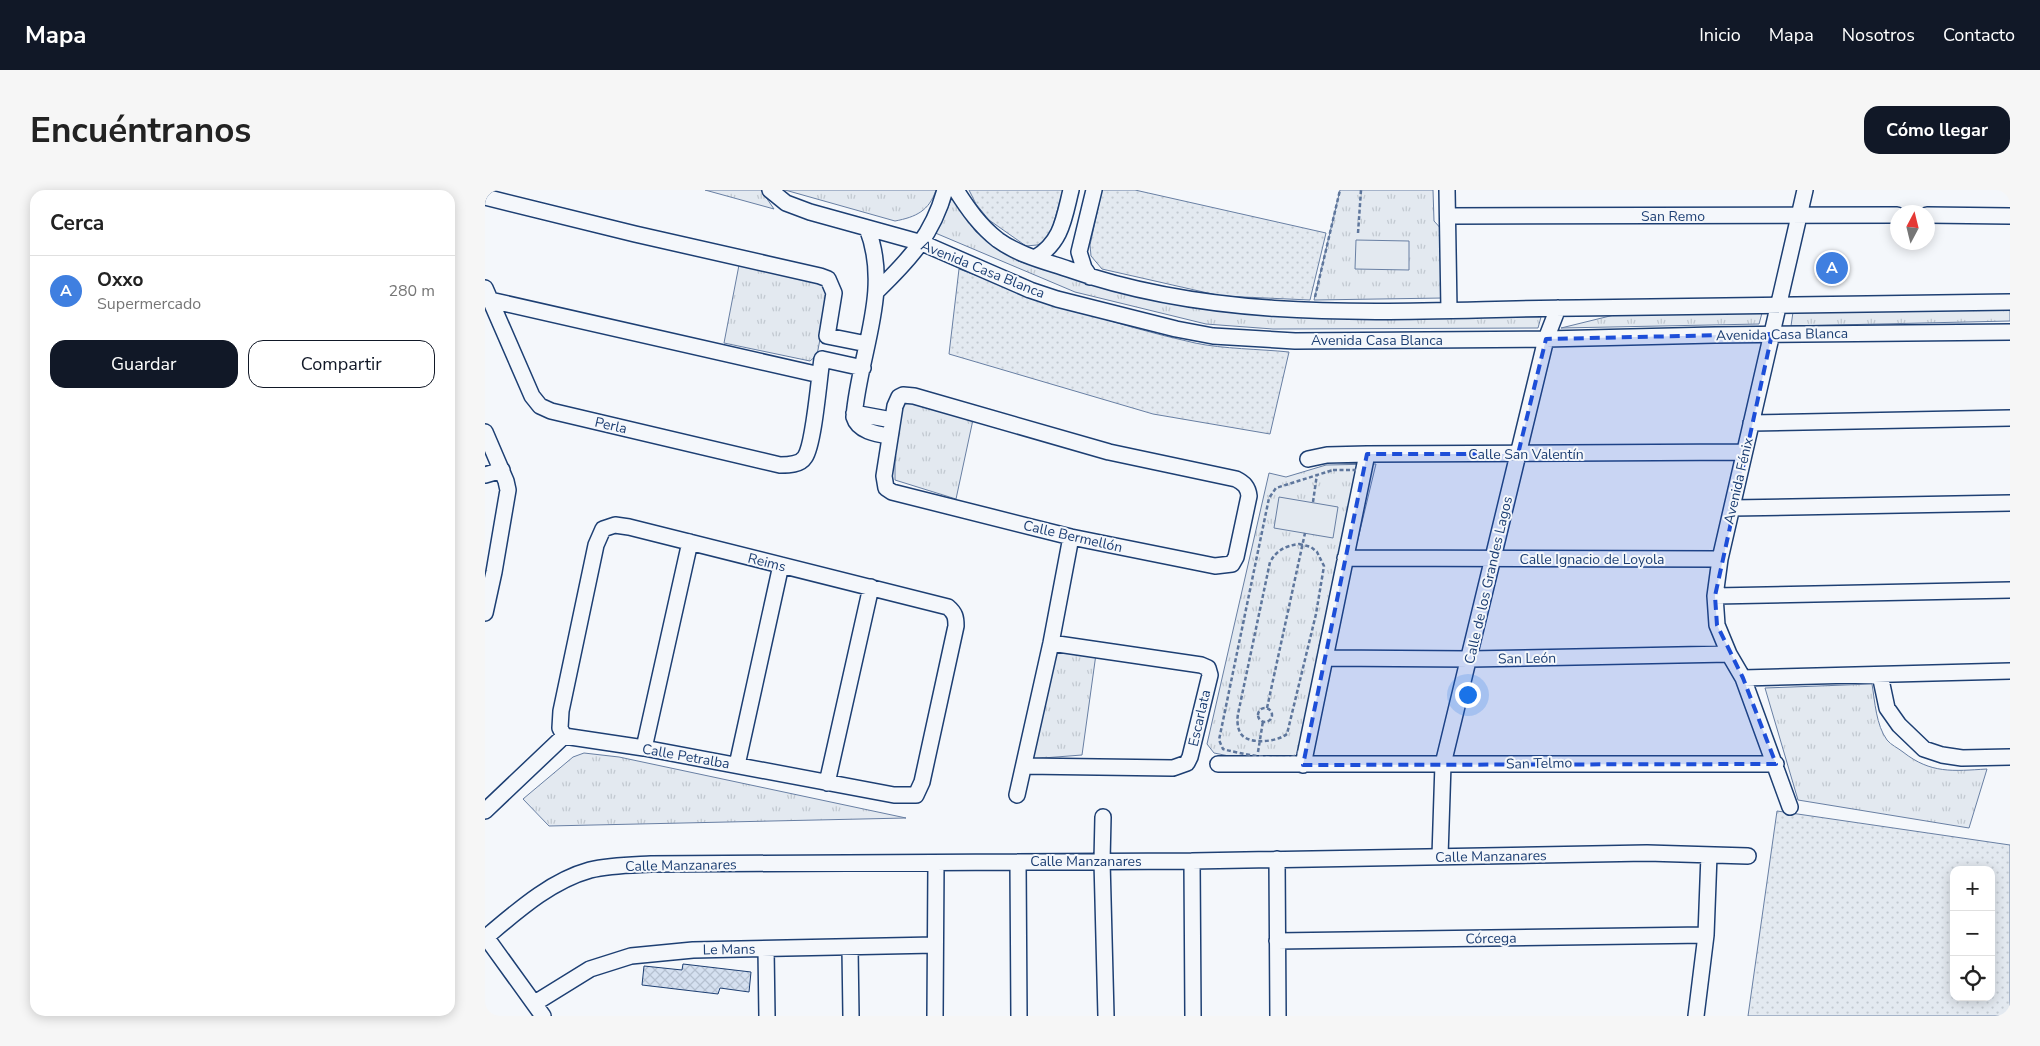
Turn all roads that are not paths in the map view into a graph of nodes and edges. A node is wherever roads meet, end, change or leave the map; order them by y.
1 (770, 190) edge
2 (945, 190) edge
3 (956, 190) edge
4 (1071, 190) edge
5 (1094, 190) edge
6 (1447, 190) edge
7 (1805, 190) edge
8 (485, 197) edge
9 (1799, 215) junction
10 (1890, 215) edge
11 (1935, 215) edge
12 (1447, 216) junction
13 (2010, 216) edge
14 (1064, 220) junction
15 (1086, 225) junction
16 (867, 228) junction
17 (922, 243) junction
18 (1035, 258) junction
19 (1090, 277) junction
20 (878, 290) junction
21 (487, 294) edge
22 (2010, 302) edge
23 (1777, 307) junction
24 (1558, 308) junction
25 (1449, 310) junction
26 (2010, 332) edge
27 (1772, 334) junction
28 (1546, 339) junction
29 (867, 344) junction
30 (863, 368) junction
31 (820, 375) junction
32 (854, 413) junction
33 (2010, 418) edge
34 (892, 420) junction
35 (1751, 423) junction
36 (485, 432) edge
37 (889, 436) junction
38 (1744, 452) junction
39 (1367, 454) junction
40 (1518, 454) junction
41 (1308, 459) dead end
42 (501, 470) junction
43 (485, 475) edge
44 (2010, 503) edge
45 (1733, 508) junction
46 (1071, 537) junction
47 (690, 542) junction
48 (1345, 558) junction
49 (1493, 559) junction
50 (1720, 559) junction
51 (781, 566) junction
52 (490, 573) edge
53 (871, 587) junction
54 (2010, 590) edge
55 (1715, 596) junction
56 (485, 613) edge
57 (1051, 643) junction
58 (1729, 654) junction
59 (1325, 658) junction
60 (1470, 660) junction
61 (2010, 671) edge
62 (1880, 675) junction
63 (1743, 678) junction
64 (564, 736) junction
65 (644, 748) junction
66 (2010, 757) edge
67 (1218, 764) dead end
68 (1443, 764) junction
69 (1776, 764) junction
70 (737, 765) junction
71 (1303, 765) junction
72 (1024, 766) junction
73 (827, 783) junction
74 (916, 794) joint
75 (1017, 794) dead end
76 (1790, 807) dead end
77 (485, 811) edge
78 (1103, 817) dead end
79 (1709, 855) junction
80 (1440, 856) junction
81 (1748, 856) dead end
82 (1277, 859) junction
83 (1102, 861) junction
84 (1192, 861) junction
85 (1018, 862) junction
86 (936, 863) junction
87 (1706, 935) junction
88 (486, 938) edge
89 (1277, 941) junction
90 (935, 945) junction
91 (850, 948) junction
92 (765, 949) junction
93 (539, 1010) edge
94 (767, 1016) edge
95 (851, 1016) edge
96 (935, 1016) edge
97 (1019, 1016) edge
98 (1106, 1016) edge
99 (1193, 1016) edge
100 (1278, 1016) edge
101 (1696, 1016) edge

1 - 16 street, Avenida Casa Blanca
2 - 17 street
3 - 18 street, Avenida Casa Blanca
4 - 14 street
5 - 15 street
6 - 12 street
7 - 9 street, Avenida Fénix
8 - 29 street
9 - 10 street, San Remo
9 - 12 street, San Remo
9 - 23 street, Avenida Fénix
11 - 13 street
12 - 25 street
14 - 15 street
14 - 18 street
15 - 19 street
16 - 17 street, Avenida Casa Blanca
16 - 20 street
17 - 20 street
17 - 28 street, Avenida Casa Blanca
18 - 19 street, Avenida Casa Blanca
19 - 25 street, Avenida Casa Blanca
20 - 29 street
21 - 31 street
21 - 31 street, Perla
22 - 23 street, Avenida Casa Blanca
23 - 24 street, Avenida Casa Blanca
23 - 27 street, Avenida Fénix
24 - 25 street, Avenida Casa Blanca
24 - 28 street, Calle de los Grandes Lagos
26 - 27 street, Avenida Casa Blanca
27 - 28 street, Avenida Casa Blanca
27 - 35 street, Avenida Fénix
28 - 40 street, Calle de los Grandes Lagos
29 - 30 street
30 - 31 street
30 - 32 street
32 - 34 street
32 - 37 street
33 - 35 street
34 - 37 street, Calle Bermellón
34 - 46 street, Calle Bermellón
35 - 38 street, Avenida Fénix
36 - 42 street
37 - 46 street, Calle Bermellón
38 - 40 street, Calle San Valentín
38 - 45 street, Avenida Fénix
39 - 40 street, Calle San Valentín
39 - 41 street, Calle San Valentín
39 - 48 street
40 - 49 street, Calle de los Grandes Lagos
42 - 43 street
42 - 52 street
44 - 45 street
45 - 50 street, Avenida Fénix
46 - 57 street
47 - 51 street, Reims
47 - 64 street, Reims
47 - 65 street
48 - 49 street, Calle Ignacio de Loyola
48 - 59 street
49 - 50 street, Calle Ignacio de Loyola
49 - 60 street, Calle de los Grandes Lagos
50 - 55 street, Avenida Fénix
51 - 53 street, Reims
51 - 70 street
52 - 56 street
53 - 73 street
53 - 74 street, Reims
54 - 55 street
55 - 58 street, Avenida Fénix
57 - 72 street
57 - 72 street, Escarlata
58 - 60 street, San León
58 - 63 street, Avenida Fénix
59 - 60 street, San León
59 - 71 street
60 - 68 street, Calle de los Grandes Lagos
61 - 62 street
62 - 63 street
62 - 66 street
63 - 69 street, Avenida Fénix
64 - 65 street, Calle Petralba
64 - 77 street
65 - 70 street, Calle Petralba
67 - 71 street, San Telmo
68 - 69 street, San Telmo
68 - 71 street, San Telmo
68 - 80 street, Calle de los Grandes Lagos
69 - 76 street, Avenida Fénix
70 - 73 street, Calle Petralba
72 - 75 street
73 - 74 street, Calle Petralba
78 - 83 street
79 - 80 street, Calle Manzanares
79 - 81 street, Calle Manzanares
79 - 87 street
80 - 82 street, Calle Manzanares
82 - 84 street, Calle Manzanares
82 - 89 street
83 - 84 street, Calle Manzanares
83 - 85 street, Calle Manzanares
83 - 98 street
84 - 99 street
85 - 86 street, Calle Manzanares
85 - 97 street
86 - 88 street, Calle Manzanares
86 - 90 street
87 - 89 street, Córcega
87 - 101 street
88 - 93 street
89 - 100 street
90 - 91 street, Le Mans
90 - 96 street
91 - 92 street, Le Mans
91 - 95 street
92 - 93 street, Le Mans
92 - 94 street

